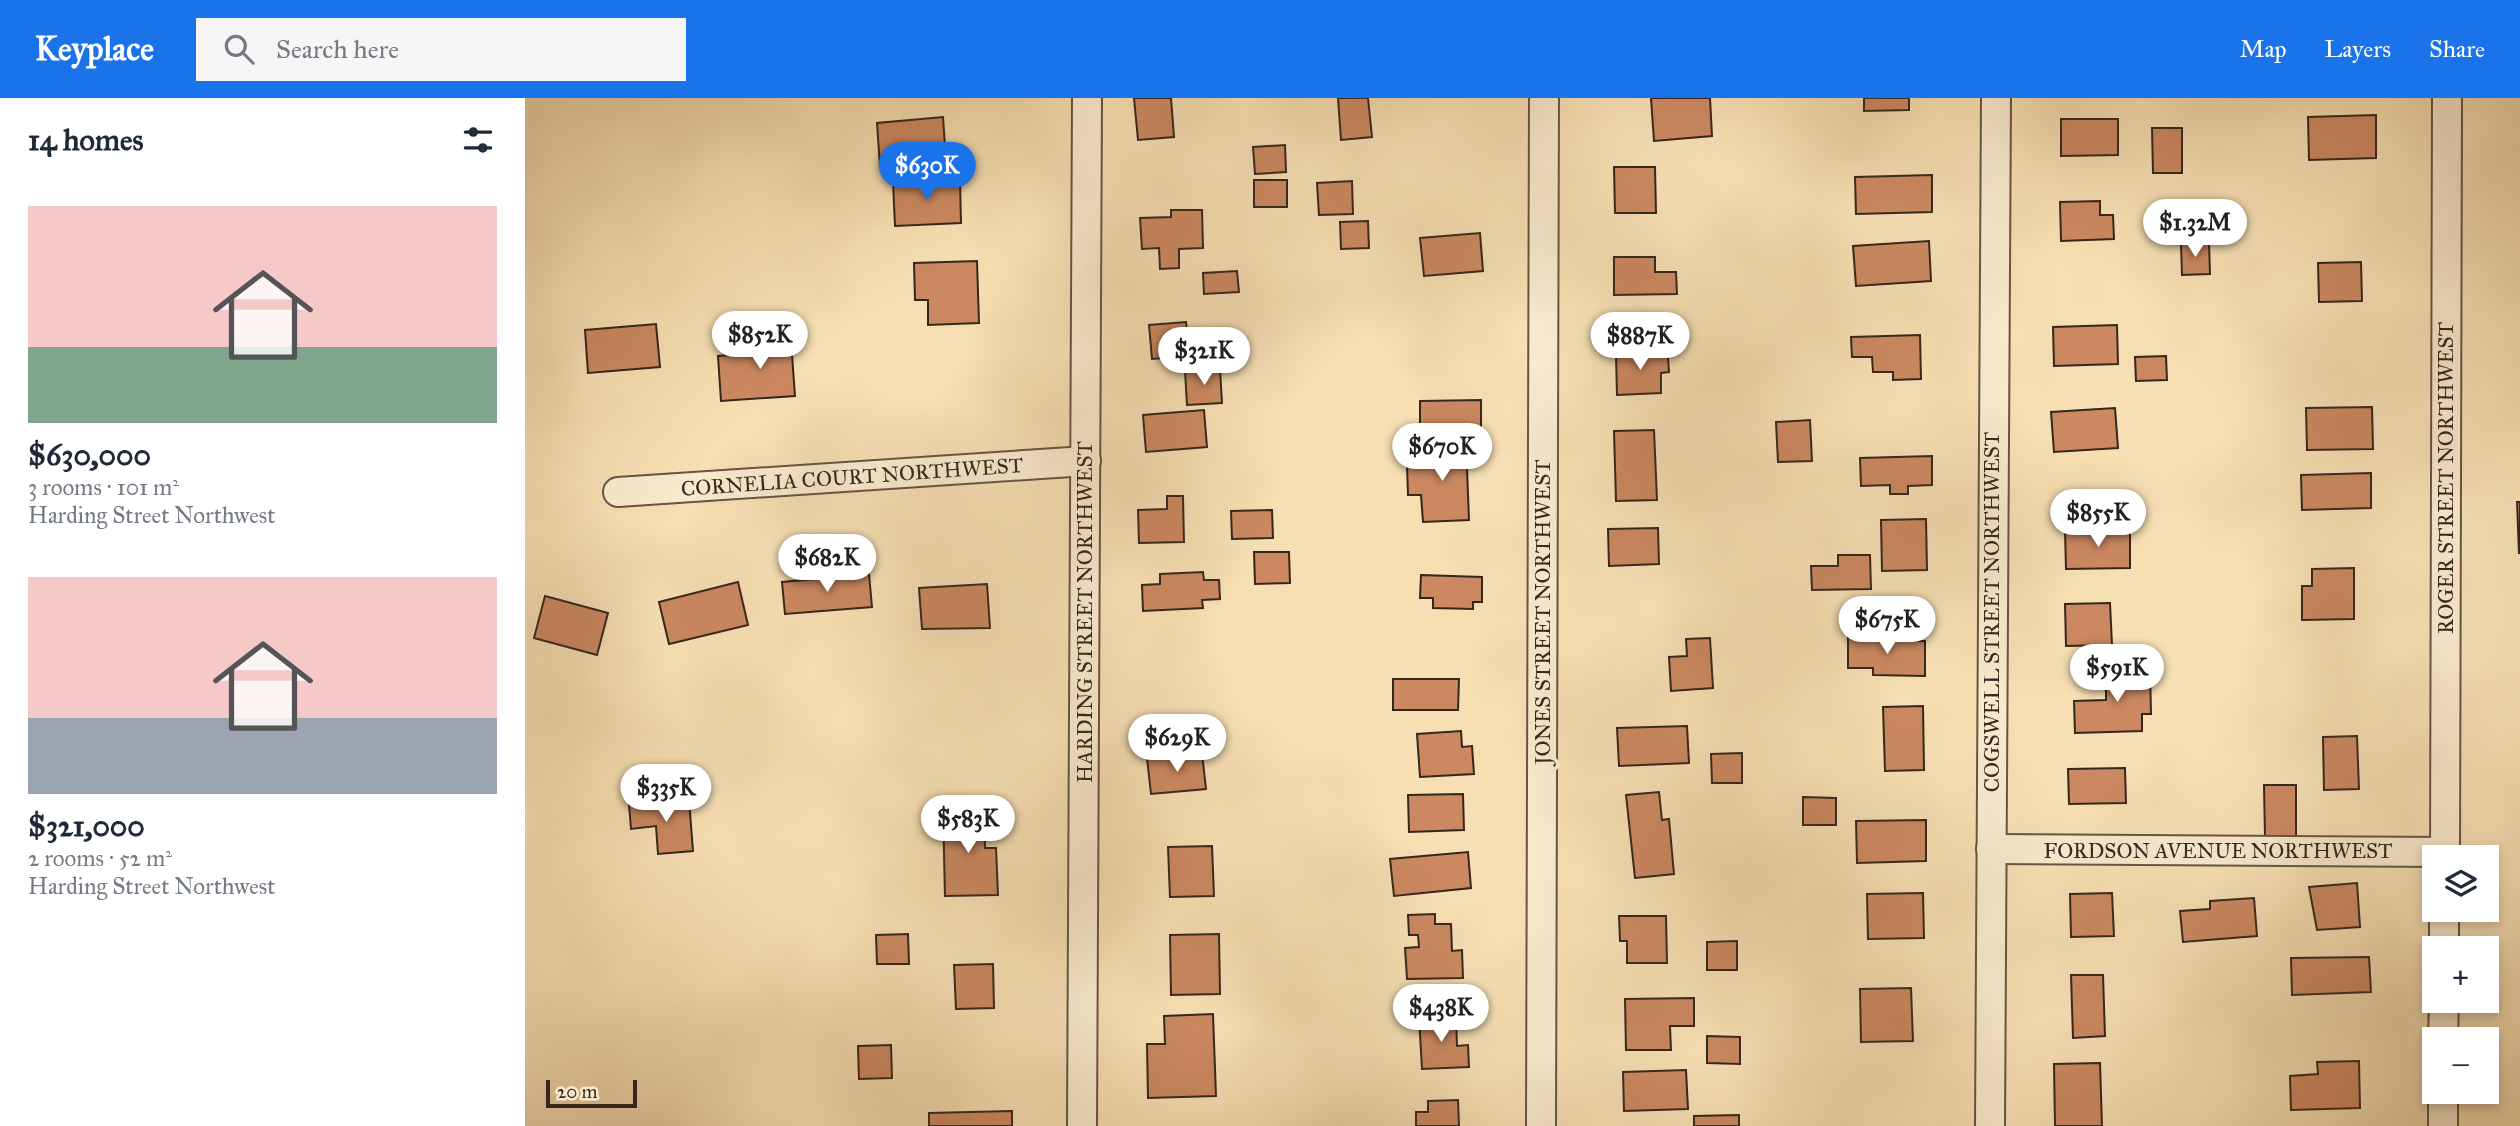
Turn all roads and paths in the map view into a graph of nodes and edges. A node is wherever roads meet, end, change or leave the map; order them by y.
1 (1087, 98) edge
2 (1543, 98) edge
3 (1996, 98) edge
4 (2447, 98) edge
5 (1086, 461) junction
6 (618, 492) dead end
7 (2445, 845) edge
8 (1991, 849) junction
9 (2422, 855) edge
10 (2443, 1104) edge
11 (1082, 1126) edge
12 (1541, 1126) edge
13 (1990, 1126) edge
14 (2443, 1126) edge

1 - 5 street, HARDING STREET NORTHWEST
2 - 12 street, JONES STREET NORTHWEST
3 - 8 street, COGSWELL STREET NORTHWEST
4 - 7 street, ROGER STREET NORTHWEST
5 - 6 street, CORNELIA COURT NORTHWEST
5 - 11 street, HARDING STREET NORTHWEST
8 - 9 street, FORDSON AVENUE NORTHWEST
8 - 13 street, COGSWELL STREET NORTHWEST
10 - 14 street

